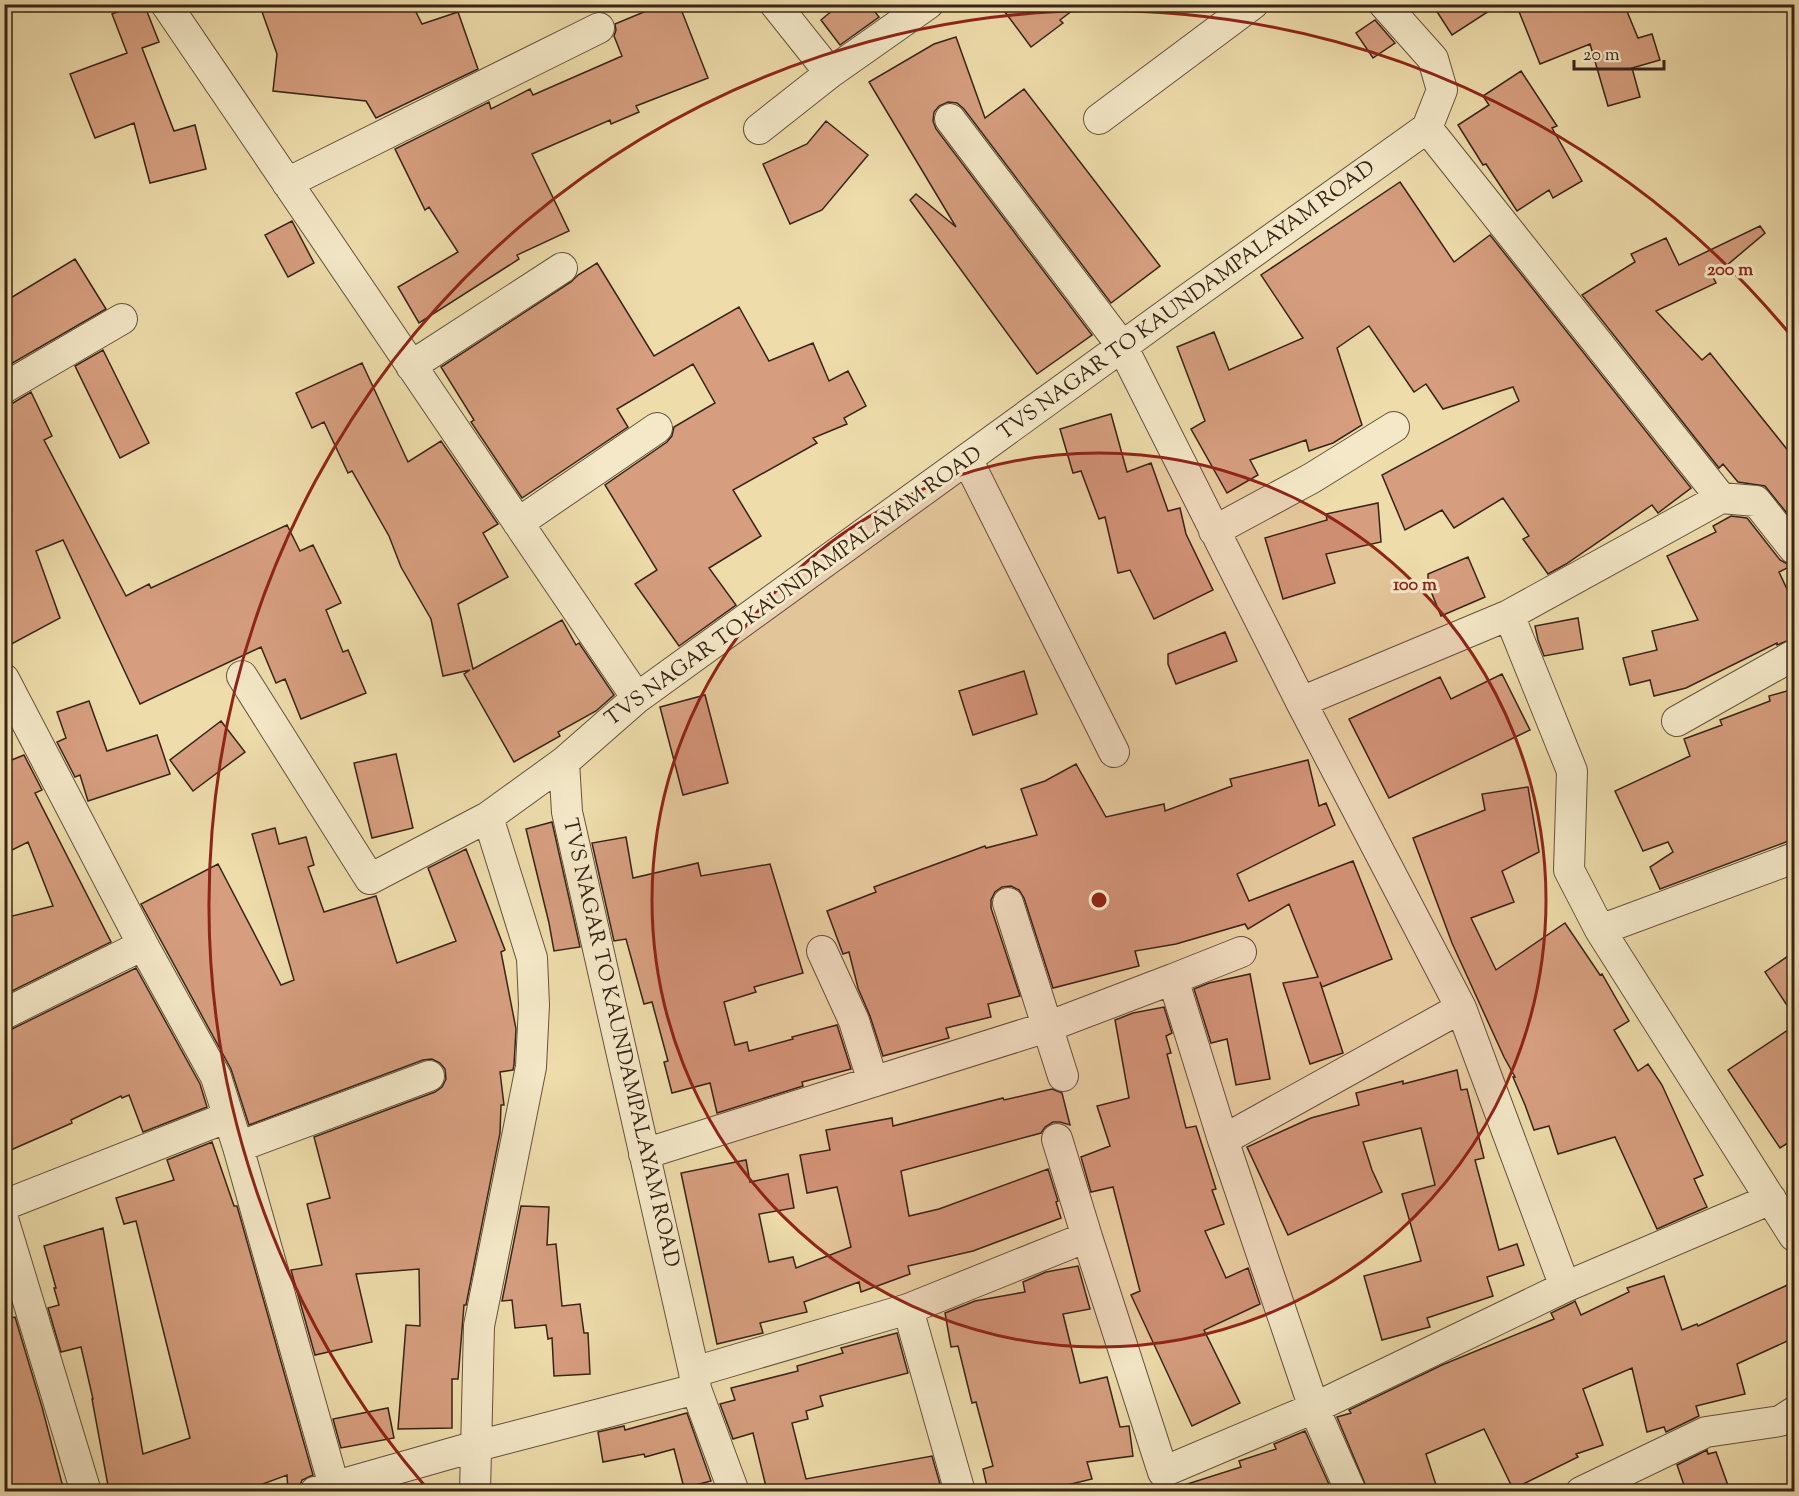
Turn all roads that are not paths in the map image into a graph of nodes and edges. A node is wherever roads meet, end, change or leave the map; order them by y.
1 (775, 4) edge
2 (928, 4) edge
3 (1253, 4) edge
4 (1384, 4) edge
5 (166, 5) edge
6 (600, 28) dead end
7 (830, 73) junction
8 (950, 119) dead end
9 (1099, 119) dead end
10 (1427, 128) junction
11 (759, 129) dead end
12 (287, 183) junction
13 (562, 268) dead end
14 (122, 319) dead end
15 (1122, 346) junction
16 (411, 366) junction
17 (4, 388) edge
18 (1394, 427) dead end
19 (657, 428) dead end
20 (967, 459) junction
21 (1721, 498) junction
22 (518, 523) junction
23 (1214, 531) junction
24 (1794, 549) edge
25 (1509, 615) junction
26 (1794, 655) edge
27 (242, 676) dead end
28 (4, 679) edge
29 (637, 698) junction
30 (1301, 702) junction
31 (1677, 721) dead end
32 (1114, 752) dead end
33 (564, 762) junction
34 (488, 817) junction
35 (1794, 858) edge
36 (1008, 903) dead end
37 (1600, 930) junction
38 (143, 945) junction
39 (822, 951) dead end
40 (1241, 952) dead end
41 (1173, 979) junction
42 (1461, 1008) junction
43 (4, 1014) edge
44 (1047, 1027) junction
45 (429, 1076) dead end
46 (1063, 1076) dead end
47 (873, 1082) junction
48 (228, 1117) junction
49 (1057, 1139) dead end
50 (1223, 1140) junction
51 (238, 1147) junction
52 (644, 1154) junction
53 (1771, 1199) junction
54 (4, 1205) edge
55 (4, 1222) edge
56 (1794, 1236) edge
57 (1087, 1237) junction
58 (1565, 1287) junction
59 (908, 1309) junction
60 (695, 1381) junction
61 (1314, 1408) junction
62 (1794, 1412) edge
63 (477, 1446) junction
64 (325, 1489) edge
65 (86, 1491) edge
66 (475, 1491) edge
67 (734, 1491) edge
68 (960, 1491) edge
69 (1351, 1491) edge
70 (1581, 1491) edge

1 - 7 street
2 - 7 street
3 - 9 street
4 - 10 street
5 - 12 street
6 - 12 street
7 - 11 street
8 - 15 street
10 - 15 street, TVS NAGAR TO KAUNDAMPALAYAM ROAD
10 - 21 street
12 - 16 street
13 - 16 street
14 - 17 street
15 - 20 street, TVS NAGAR TO KAUNDAMPALAYAM ROAD
15 - 23 street
16 - 22 street
18 - 23 street
19 - 22 street
20 - 29 street, TVS NAGAR TO KAUNDAMPALAYAM ROAD
20 - 32 street
21 - 24 street
21 - 25 street
22 - 29 street
23 - 30 street
25 - 30 street
25 - 37 street
26 - 31 street
27 - 34 street
28 - 38 street
29 - 33 street, TVS NAGAR TO KAUNDAMPALAYAM ROAD
30 - 42 street
33 - 34 street
33 - 52 street, TVS NAGAR TO KAUNDAMPALAYAM ROAD
34 - 63 street
35 - 37 street
36 - 44 street
37 - 53 street
38 - 43 street
38 - 48 street
39 - 47 street
40 - 41 street
41 - 44 street
41 - 50 street
42 - 50 street
42 - 58 street
44 - 46 street
44 - 47 street
45 - 51 street
47 - 52 street
48 - 51 street
48 - 54 street
49 - 57 street
50 - 61 street
51 - 64 street
52 - 60 street, TVS NAGAR TO KAUNDAMPALAYAM ROAD
53 - 56 street
53 - 58 street
55 - 65 street
57 - 59 street
57 - 61 street
58 - 61 street
59 - 60 street
59 - 68 street
60 - 63 street
60 - 67 street, TVS NAGAR TO KAUNDAMPALAYAM ROAD
61 - 69 street
62 - 70 street
63 - 64 street
63 - 66 street

